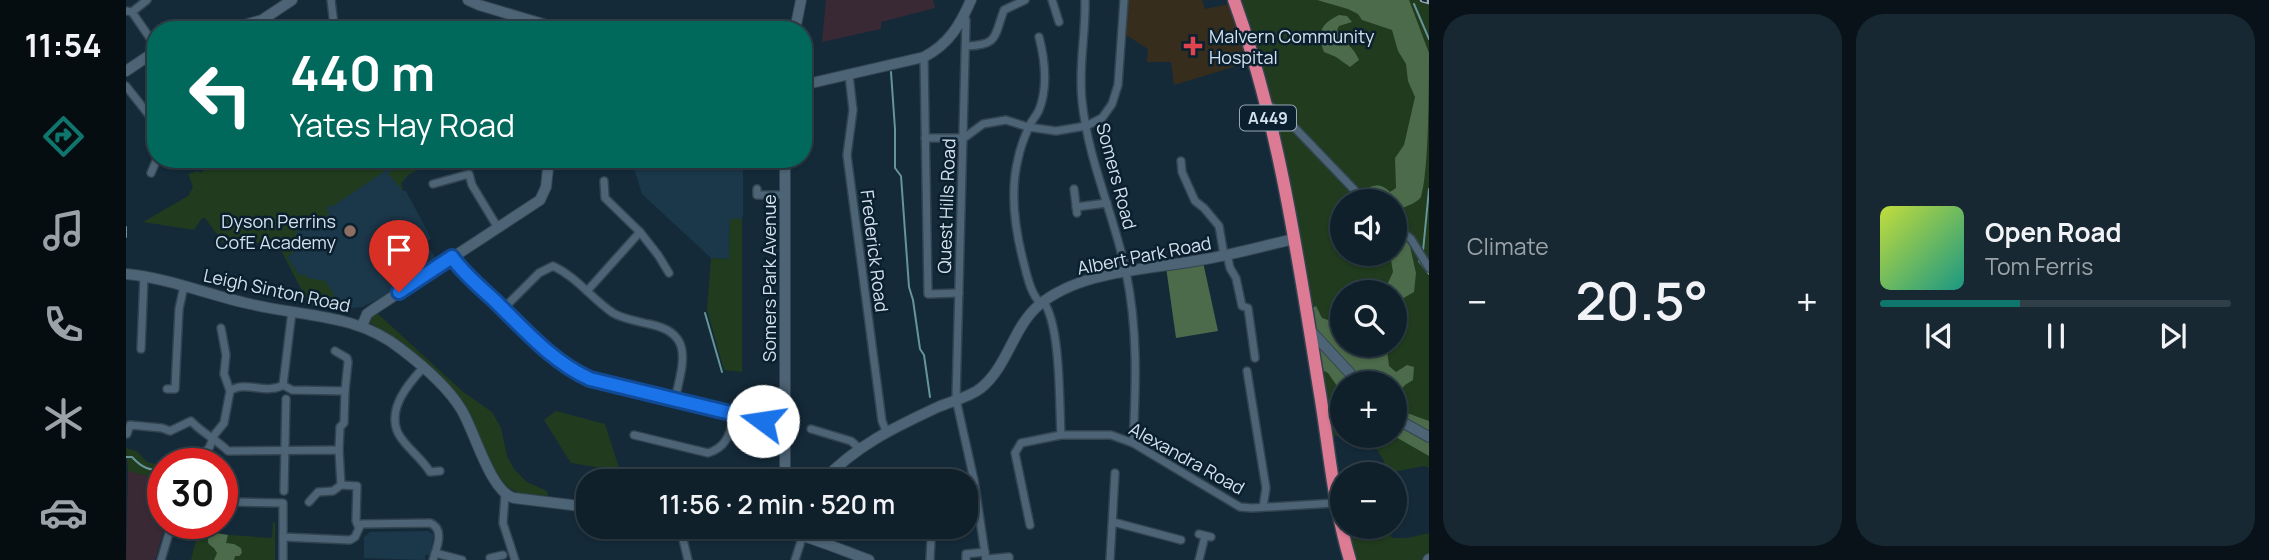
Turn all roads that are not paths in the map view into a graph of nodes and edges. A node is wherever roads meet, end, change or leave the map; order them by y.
1 (147, 0) edge
2 (292, 0) edge
3 (331, 0) edge
4 (468, 0) edge
5 (801, 0) edge
6 (1025, 0) edge
7 (1052, 0) edge
8 (1085, 0) edge
9 (1124, 0) edge
10 (1234, 0) edge
11 (967, 2) edge
12 (480, 3) edge
13 (129, 11) edge
14 (964, 16) junction
15 (258, 21) edge
16 (334, 21) edge
17 (534, 21) edge
18 (797, 21) edge
19 (1059, 22) dead end
20 (147, 36) edge
21 (1039, 37) dead end
22 (967, 46) junction
23 (147, 56) edge
24 (925, 57) junction
25 (126, 71) edge
26 (849, 75) junction
27 (812, 83) edge
28 (126, 86) edge
29 (1263, 99) junction
30 (147, 113) edge
31 (1086, 126) junction
32 (1028, 127) junction
33 (925, 138) junction
34 (964, 138) junction
35 (1181, 161) dead end
36 (153, 168) edge
37 (548, 168) edge
38 (785, 168) edge
39 (151, 173) dead end
40 (604, 181) dead end
41 (437, 187) dead end
42 (757, 189) dead end
43 (1074, 189) dead end
44 (1354, 189) edge
45 (785, 195) junction
46 (1107, 202) junction
47 (498, 228) junction
48 (640, 232) junction
49 (1407, 236) edge
50 (1294, 239) junction
51 (1225, 254) junction
52 (452, 257) junction
53 (1429, 268) edge
54 (669, 273) dead end
55 (1126, 273) junction
56 (126, 274) edge
57 (144, 276) junction
58 (184, 286) junction
59 (587, 291) junction
60 (959, 293) junction
61 (1042, 303) junction
62 (503, 309) junction
63 (292, 311) junction
64 (362, 326) junction
65 (221, 328) dead end
66 (1310, 330) junction
67 (141, 349) dead end
68 (335, 351) dead end
69 (1255, 358) dead end
70 (422, 368) junction
71 (1247, 371) dead end
72 (1348, 371) edge
73 (283, 385) junction
74 (175, 389) dead end
75 (230, 391) junction
76 (345, 391) junction
77 (286, 399) dead end
78 (956, 399) junction
79 (675, 400) junction
80 (735, 414) junction
81 (127, 416) edge
82 (130, 425) junction
83 (1407, 425) edge
84 (785, 426) junction
85 (811, 429) dead end
86 (886, 431) junction
87 (127, 434) edge
88 (634, 435) dead end
89 (1061, 435) junction
90 (213, 437) junction
91 (1429, 437) edge
92 (1133, 443) junction
93 (209, 448) edge
94 (859, 448) junction
95 (284, 450) junction
96 (339, 450) junction
97 (1330, 468) edge
98 (785, 469) edge
99 (836, 469) edge
100 (971, 469) edge
101 (440, 471) dead end
102 (430, 472) junction
103 (1115, 473) dead end
104 (425, 481) dead end
105 (341, 485) junction
106 (284, 491) dead end
107 (505, 495) junction
108 (238, 502) edge
109 (309, 502) dead end
110 (1330, 503) edge
111 (576, 506) edge
112 (978, 506) edge
113 (1263, 507) junction
114 (1031, 522) dead end
115 (1113, 522) junction
116 (358, 526) junction
117 (1205, 536) dead end
118 (283, 537) junction
119 (167, 539) edge
120 (683, 539) edge
121 (802, 539) edge
122 (812, 539) edge
123 (930, 539) dead end
124 (1344, 539) edge
125 (1181, 540) dead end
126 (966, 554) edge
127 (503, 555) dead end
128 (488, 556) edge
129 (434, 557) edge
130 (855, 557) edge
131 (985, 557) edge
132 (161, 560) edge
133 (283, 560) edge
134 (462, 560) edge
135 (515, 560) edge
136 (688, 560) edge
137 (795, 560) edge
138 (869, 560) edge
139 (930, 560) edge
140 (1009, 560) edge
141 (1110, 560) edge
142 (1199, 560) edge
143 (1350, 560) edge

1 - 13 street
2 - 15 street
3 - 16 street
4 - 12 street
5 - 18 street
6 - 22 street
7 - 19 street
8 - 31 street, Somers Road
9 - 31 street
10 - 29 highway, A449
11 - 14 street
12 - 17 street
13 - 20 street
14 - 22 street, Quest Hills Road
14 - 24 street
21 - 32 street
22 - 34 street, Quest Hills Road
23 - 25 street
24 - 26 street
24 - 33 street
26 - 27 street
26 - 86 street, Frederick Road
28 - 30 street
29 - 44 street
29 - 50 highway, A449
31 - 32 street
31 - 46 street, Somers Road
32 - 34 street
32 - 61 street
33 - 34 street
33 - 60 street
34 - 60 street, Quest Hills Road
35 - 51 street
36 - 39 street
37 - 47 street
38 - 45 street, Somers Park Avenue
40 - 48 street
41 - 47 street
42 - 45 street
43 - 46 street
45 - 84 street, Somers Park Avenue
46 - 55 street, Somers Road
47 - 52 street
48 - 54 street
48 - 59 street
49 - 53 street
50 - 51 street, Albert Park Road
50 - 66 highway, A449
51 - 55 street, Albert Park Road
51 - 69 street
52 - 62 street
52 - 64 street
55 - 61 street, Albert Park Road
55 - 92 street, Somers Road
56 - 57 street, Leigh Sinton Road
57 - 58 street, Leigh Sinton Road
57 - 67 street
58 - 63 street, Leigh Sinton Road
58 - 74 street
59 - 62 street
59 - 79 street
60 - 78 street, Quest Hills Road
61 - 78 street, Albert Park Road
61 - 89 street
62 - 79 street
63 - 64 street, Leigh Sinton Road
63 - 73 street
64 - 70 street, Leigh Sinton Road
65 - 75 street
66 - 72 street
66 - 97 highway, A449
68 - 76 street
70 - 102 street
70 - 107 street, Leigh Sinton Road
71 - 113 street
73 - 75 street
73 - 76 street
75 - 90 street
76 - 96 street
77 - 95 street
78 - 86 street, Albert Park Road
78 - 100 street, Quest Hills Road
79 - 80 street
80 - 84 street
80 - 88 street
81 - 82 street
82 - 87 street
82 - 90 street
83 - 91 street
84 - 98 street, Somers Park Avenue
85 - 94 street
86 - 94 street, Albert Park Road
89 - 92 street, Alexandra Road
89 - 114 street, Alexandra Road
90 - 93 street
90 - 95 street
92 - 113 street, Alexandra Road
94 - 99 street, Albert Park Road
95 - 96 street
95 - 106 street
96 - 105 street
101 - 102 street
102 - 104 street
103 - 115 street
105 - 109 street
105 - 116 street
107 - 111 street
107 - 135 street
108 - 118 street
110 - 113 street, Alexandra Road
112 - 131 street, Quest Hills Road
115 - 125 street
115 - 141 street
116 - 118 street
116 - 129 street
117 - 142 street
118 - 133 street
119 - 132 street
120 - 136 street
121 - 137 street
122 - 130 street
123 - 139 street
124 - 143 highway, A449
126 - 131 street
127 - 128 street
129 - 134 street
130 - 138 street
131 - 140 street

